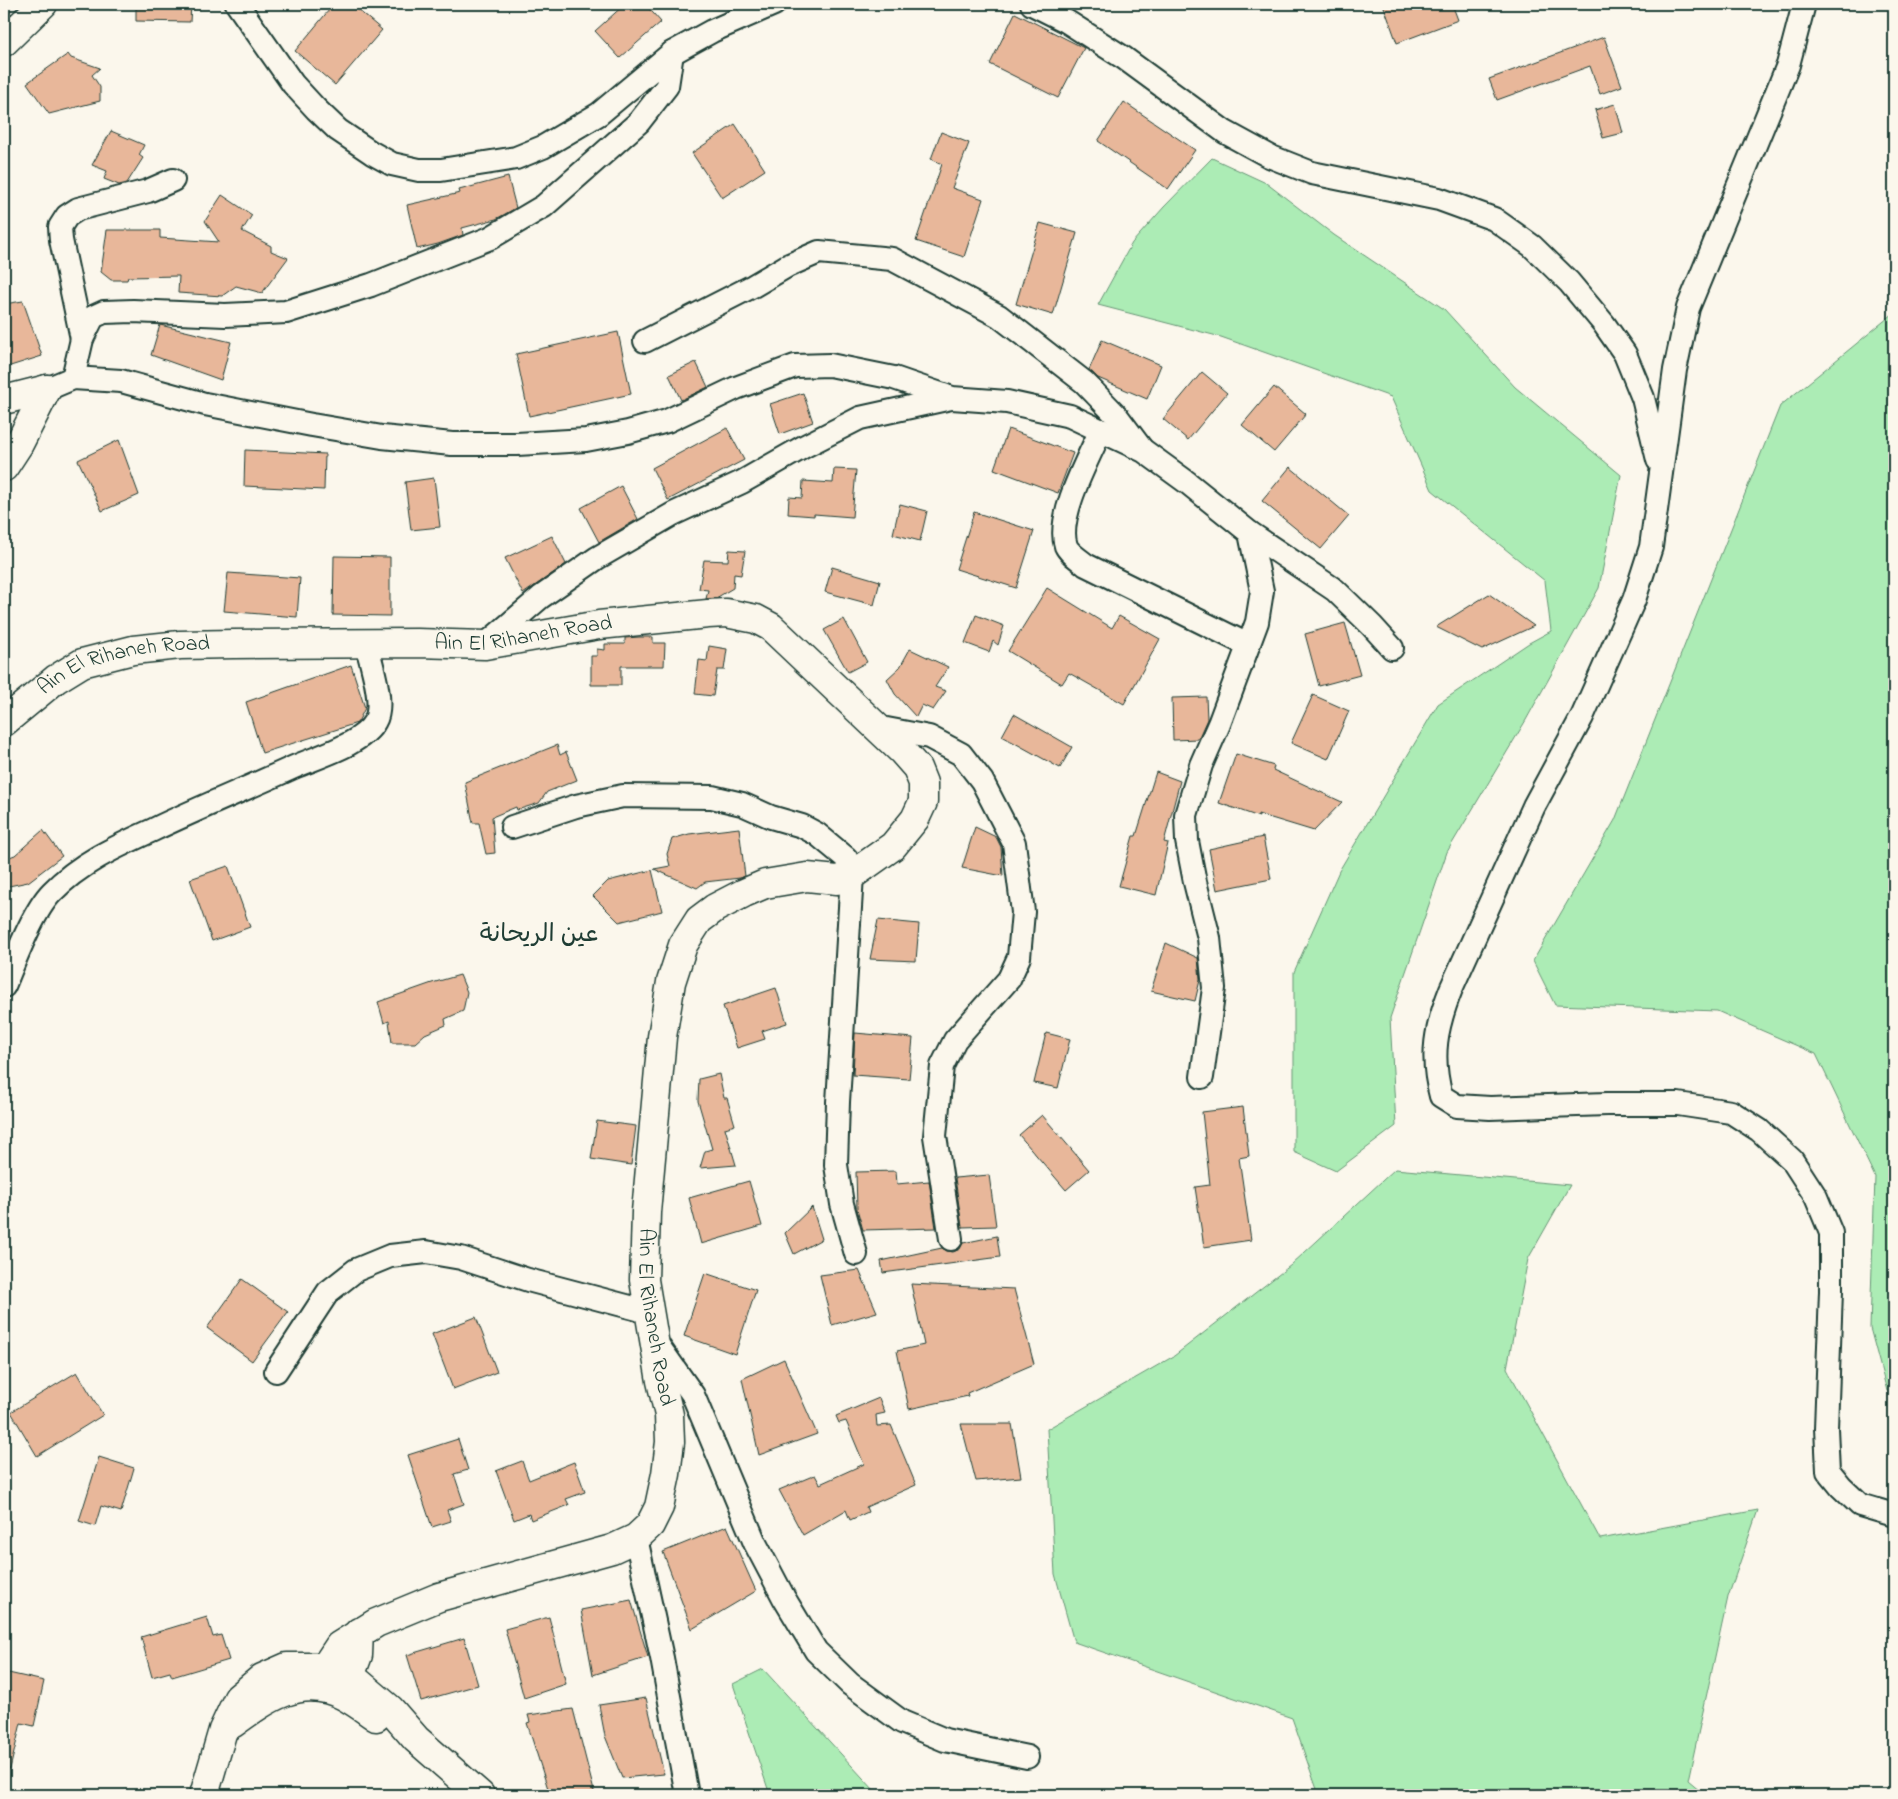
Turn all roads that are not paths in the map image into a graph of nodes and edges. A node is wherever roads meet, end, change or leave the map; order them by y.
1 (43, 4) edge
2 (237, 4) edge
3 (774, 4) edge
4 (1032, 4) edge
5 (1804, 4) edge
6 (4, 42) edge
7 (672, 53) junction
8 (173, 180) dead end
9 (82, 339) junction
10 (645, 341) dead end
11 (73, 378) junction
12 (47, 389) junction
13 (952, 398) junction
14 (4, 400) edge
15 (1101, 430) junction
16 (1144, 451) junction
17 (4, 467) edge
18 (1661, 474) junction
19 (1250, 533) junction
20 (366, 643) junction
21 (485, 645) junction
22 (1248, 645) junction
23 (1392, 648) dead end
24 (4, 722) edge
25 (876, 727) junction
26 (512, 827) dead end
27 (843, 876) junction
28 (4, 986) edge
29 (1202, 1077) dead end
30 (952, 1239) dead end
31 (856, 1254) dead end
32 (651, 1325) junction
33 (276, 1371) dead end
34 (1894, 1515) edge
35 (636, 1538) junction
36 (334, 1681) junction
37 (1027, 1757) dead end
38 (204, 1795) edge
39 (480, 1795) edge
40 (687, 1795) edge

1 - 6 street
2 - 7 street
3 - 7 street
4 - 18 street
5 - 18 street
7 - 9 street
8 - 9 street
9 - 11 street
10 - 16 street
11 - 12 street
11 - 13 street
12 - 14 street
12 - 17 street
13 - 15 street
13 - 21 street
15 - 16 street
15 - 22 street
16 - 19 street
18 - 34 street
19 - 22 street
19 - 23 street
20 - 21 street, Ain El Rihaneh Road
20 - 24 street, Ain El Rihaneh Road
20 - 28 street
21 - 25 street, Ain El Rihaneh Road
22 - 29 street
25 - 27 street, Ain El Rihaneh Road
25 - 30 street
26 - 27 street
27 - 31 street
27 - 32 street, Ain El Rihaneh Road
32 - 33 street
32 - 35 street, Ain El Rihaneh Road
32 - 37 street
35 - 36 street, Ain El Rihaneh Road
35 - 40 street
36 - 38 street
36 - 39 street

